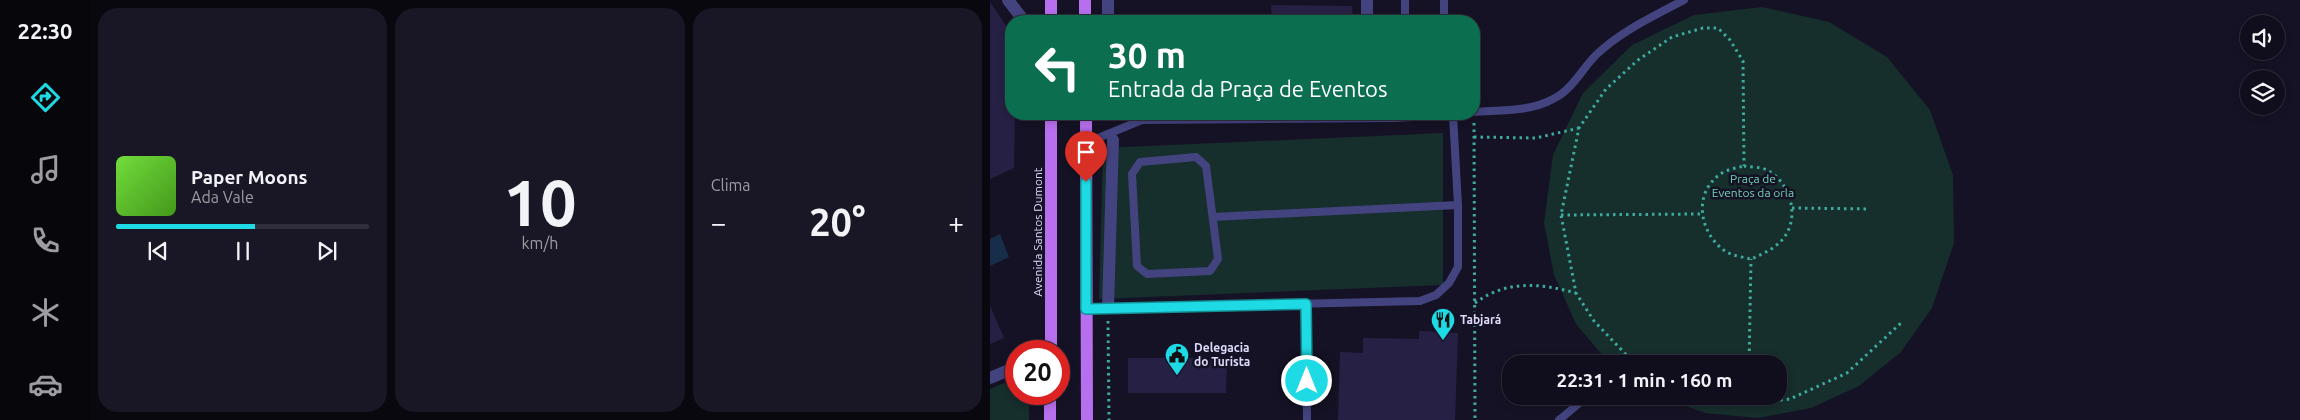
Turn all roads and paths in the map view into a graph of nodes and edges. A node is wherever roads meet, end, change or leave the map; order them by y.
1 (1008, 0) edge
2 (1051, 0) edge
3 (1085, 0) edge
4 (1108, 0) edge
5 (1367, 0) edge
6 (1405, 0) edge
7 (1444, 0) edge
8 (1684, 0) edge
9 (1019, 15) edge
10 (1051, 15) edge
11 (1085, 15) edge
12 (1108, 15) edge
13 (1367, 15) edge
14 (1405, 15) edge
15 (1444, 15) edge
16 (1480, 111) edge
17 (1051, 120) edge
18 (1086, 120) edge
19 (1142, 120) edge
20 (1453, 120) edge
21 (1474, 120) edge
22 (1579, 128) junction
23 (1474, 137) junction
24 (1113, 140) dead end
25 (1086, 143) junction
26 (1744, 166) junction
27 (1458, 205) junction
28 (1792, 208) junction
29 (1870, 209) dead end
30 (1701, 214) junction
31 (1561, 215) junction
32 (1213, 217) junction
33 (1751, 259) junction
34 (1576, 293) junction
35 (1475, 303) junction
36 (1306, 304) junction
37 (1108, 308) junction
38 (1086, 309) junction
39 (1902, 322) dead end
40 (1051, 340) edge
41 (1626, 355) edge
42 (1749, 355) edge
43 (1005, 371) edge
44 (990, 378) edge
45 (1787, 399) edge
46 (1050, 405) edge
47 (1577, 405) edge
48 (1050, 420) edge
49 (1087, 420) edge
50 (1109, 420) edge
51 (1307, 420) edge
52 (1475, 420) edge
53 (1559, 420) edge

1 - 9 street
2 - 10 main road
3 - 11 main road
4 - 12 street
5 - 13 street
6 - 14 lane
7 - 15 lane
8 - 16 lane
17 - 40 main road, Avenida Santos Dumont
18 - 25 main road
19 - 25 lane
20 - 27 lane
21 - 23 path
22 - 23 path
22 - 26 path
22 - 31 path
23 - 35 path
24 - 37 street
25 - 38 main road
26 - 28 path
26 - 30 path
27 - 32 lane
27 - 36 lane
28 - 29 path
28 - 33 path
30 - 31 path
30 - 33 path
31 - 34 path
32 - 32 lane
33 - 42 path
34 - 35 path
34 - 41 path
35 - 52 path
36 - 37 lane
36 - 51 lane
37 - 38 lane
37 - 50 path
38 - 49 main road
39 - 45 path
43 - 44 street
46 - 48 main road
47 - 53 lane

